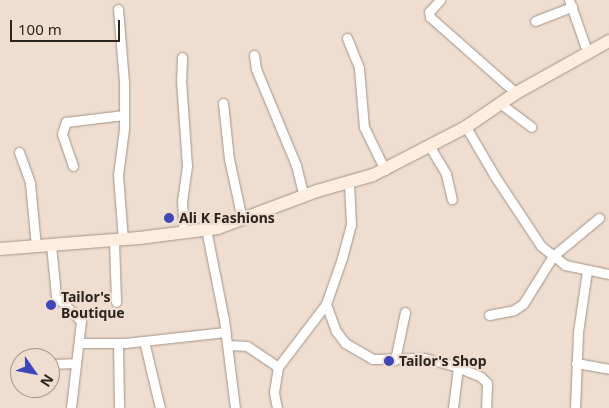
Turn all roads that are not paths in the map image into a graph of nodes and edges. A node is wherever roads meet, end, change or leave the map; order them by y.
1 (440, 0) edge
2 (571, 4) edge
3 (118, 9) dead end
4 (536, 21) dead end
5 (347, 38) dead end
6 (609, 41) edge
7 (588, 54) junction
8 (254, 55) dead end
9 (182, 57) dead end
10 (516, 93) junction
11 (223, 103) dead end
12 (501, 104) junction
13 (124, 115) junction
14 (466, 127) junction
15 (530, 127) dead end
16 (430, 147) junction
17 (19, 152) dead end
18 (73, 166) dead end
19 (385, 170) junction
20 (350, 182) junction
21 (304, 196) junction
22 (452, 200) dead end
23 (599, 218) dead end
24 (242, 219) junction
25 (206, 229) junction
26 (184, 233) junction
27 (119, 240) junction
28 (52, 245) junction
29 (36, 246) junction
30 (0, 249) edge
31 (553, 256) junction
32 (586, 271) junction
33 (609, 274) edge
34 (116, 302) dead end
35 (326, 304) junction
36 (404, 312) dead end
37 (489, 315) dead end
38 (225, 332) junction
39 (144, 340) junction
40 (80, 343) junction
41 (118, 343) junction
42 (227, 345) junction
43 (395, 360) junction
44 (75, 363) junction
45 (576, 363) junction
46 (60, 364) edge
47 (278, 367) junction
48 (458, 367) junction
49 (609, 369) edge
50 (71, 408) edge
51 (119, 408) edge
52 (160, 408) edge
53 (235, 408) edge
54 (277, 408) edge
55 (453, 408) edge
56 (486, 408) edge
57 (575, 408) edge

1 - 10 street
2 - 4 street
2 - 7 street
3 - 13 street
5 - 19 street
6 - 7 street
7 - 10 street
8 - 21 street
9 - 26 street
10 - 12 street
11 - 24 street
12 - 14 street
12 - 15 street
13 - 18 street
13 - 27 street
14 - 16 street
14 - 31 street
16 - 19 street
16 - 22 street
17 - 29 street
19 - 20 street
20 - 21 street
20 - 35 street
21 - 24 street
23 - 31 street
24 - 25 street
25 - 26 street
25 - 38 street
26 - 27 street
27 - 28 street
27 - 34 street
28 - 29 street
28 - 40 street
29 - 30 street
31 - 32 street
31 - 37 street
32 - 33 street
32 - 45 street
35 - 43 street
35 - 47 street
36 - 43 street
38 - 39 street
38 - 42 street
39 - 41 street
39 - 52 street
40 - 41 street
40 - 44 street
41 - 51 street
42 - 47 street
42 - 53 street
43 - 48 street
44 - 46 street
44 - 50 street
45 - 49 street
45 - 57 street
47 - 54 street
48 - 55 street
48 - 56 street

